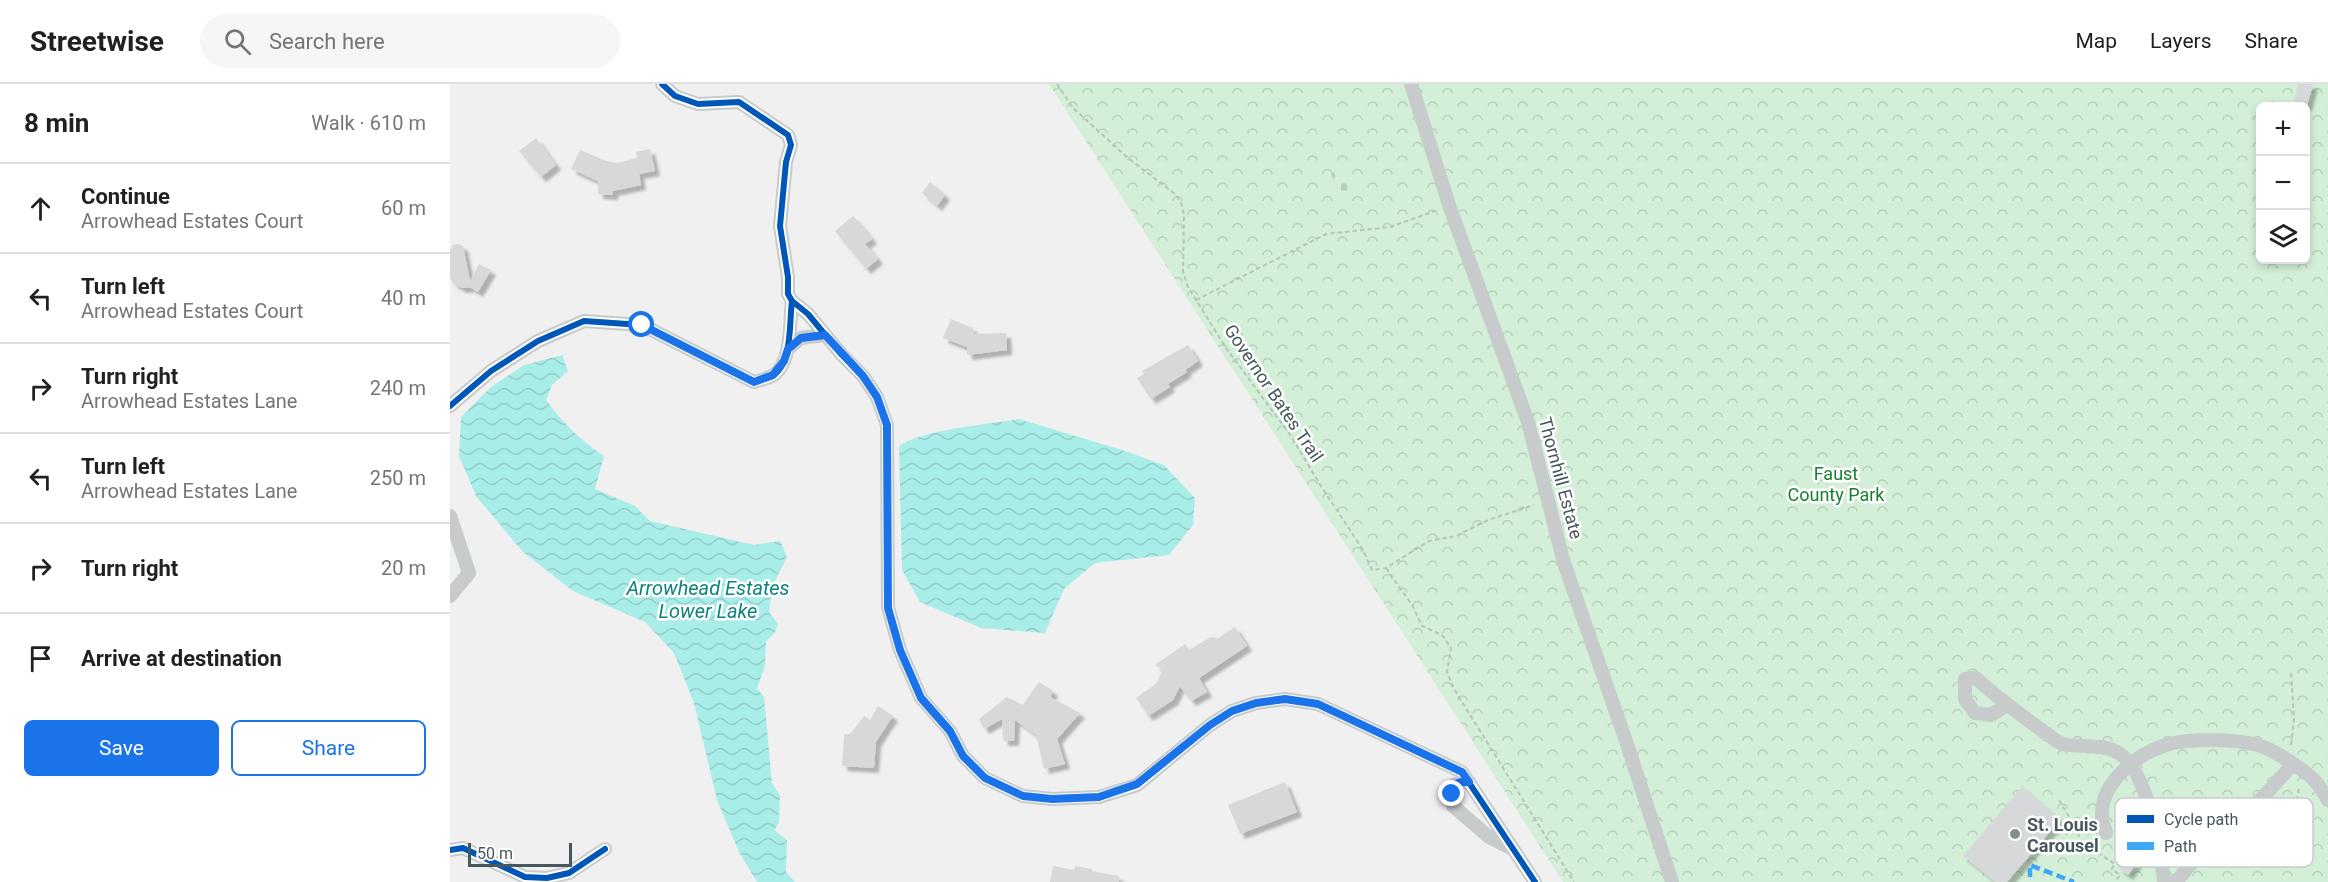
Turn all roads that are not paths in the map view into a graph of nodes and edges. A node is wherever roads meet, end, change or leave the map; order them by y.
1 (662, 84) edge
2 (1411, 84) edge
3 (792, 300) junction
4 (825, 335) junction
5 (788, 349) junction
6 (450, 406) edge
7 (450, 516) edge
8 (450, 596) edge
9 (2007, 705) dead end
10 (2131, 764) junction
11 (2294, 766) junction
12 (1469, 782) junction
13 (2147, 798) edge
14 (2262, 798) edge
15 (2328, 800) edge
16 (2106, 833) dead end
17 (605, 849) dead end
18 (1513, 849) junction
19 (450, 850) edge
20 (2161, 867) edge
21 (2188, 867) edge
22 (1535, 882) edge
23 (1671, 882) edge
24 (2164, 882) edge
25 (2176, 882) edge

1 - 3 street
2 - 23 street, Thornhill Estate
3 - 4 street
3 - 5 street
4 - 5 street
4 - 12 street
5 - 6 street
7 - 8 street
9 - 10 street
10 - 11 street
10 - 13 street
10 - 16 street
11 - 14 street
11 - 15 street
12 - 18 street
12 - 18 street
17 - 19 street
18 - 22 street
20 - 24 street
21 - 25 street

